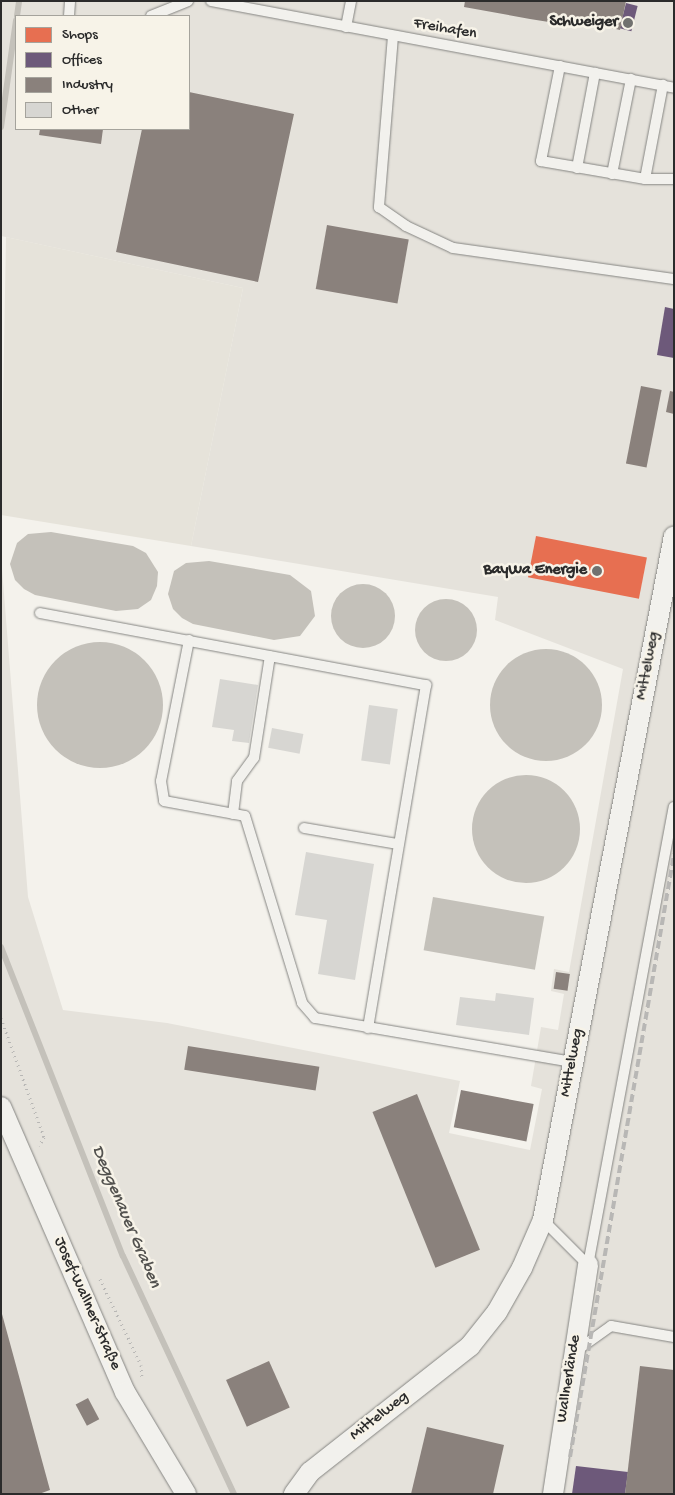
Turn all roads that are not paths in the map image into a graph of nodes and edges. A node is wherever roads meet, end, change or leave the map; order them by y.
1 (70, 1) edge
2 (188, 1) edge
3 (211, 1) edge
4 (351, 1) edge
5 (69, 15) edge
6 (153, 15) edge
7 (346, 27) junction
8 (393, 36) junction
9 (560, 66) junction
10 (595, 73) junction
11 (631, 79) junction
12 (663, 85) junction
13 (674, 88) edge
14 (577, 168) junction
15 (612, 174) junction
16 (645, 179) junction
17 (674, 179) edge
18 (674, 279) edge
19 (674, 536) edge
20 (40, 613) dead end
21 (189, 640) junction
22 (270, 656) junction
23 (674, 806) edge
24 (233, 814) junction
25 (304, 828) dead end
26 (398, 844) junction
27 (368, 1028) junction
28 (573, 1062) junction
29 (1, 1107) edge
30 (543, 1220) junction
31 (588, 1264) junction
32 (674, 1338) edge
33 (574, 1353) junction
34 (186, 1494) edge
35 (294, 1494) edge
36 (553, 1494) edge

1 - 5 lane
2 - 6 lane
3 - 7 lane, Freihafen
4 - 7 lane
7 - 8 lane, Freihafen
8 - 9 lane, Freihafen
8 - 18 lane
9 - 10 lane, Freihafen
9 - 14 lane
10 - 11 lane, Freihafen
10 - 14 lane
11 - 12 lane, Freihafen
11 - 15 lane
12 - 13 lane, Freihafen
12 - 16 lane
14 - 15 lane
15 - 16 lane
16 - 17 lane
19 - 28 street, Mittelweg
20 - 21 lane
21 - 22 lane
21 - 24 lane
22 - 24 lane
22 - 26 lane
23 - 31 lane
24 - 27 lane
25 - 26 lane
26 - 27 lane
27 - 28 lane
28 - 30 street, Mittelweg
29 - 34 street, Josef-Wallner-Straße
30 - 31 lane
30 - 35 street, Mittelweg
31 - 33 street, Wallnerlände
32 - 33 lane
33 - 36 street, Wallnerlände

